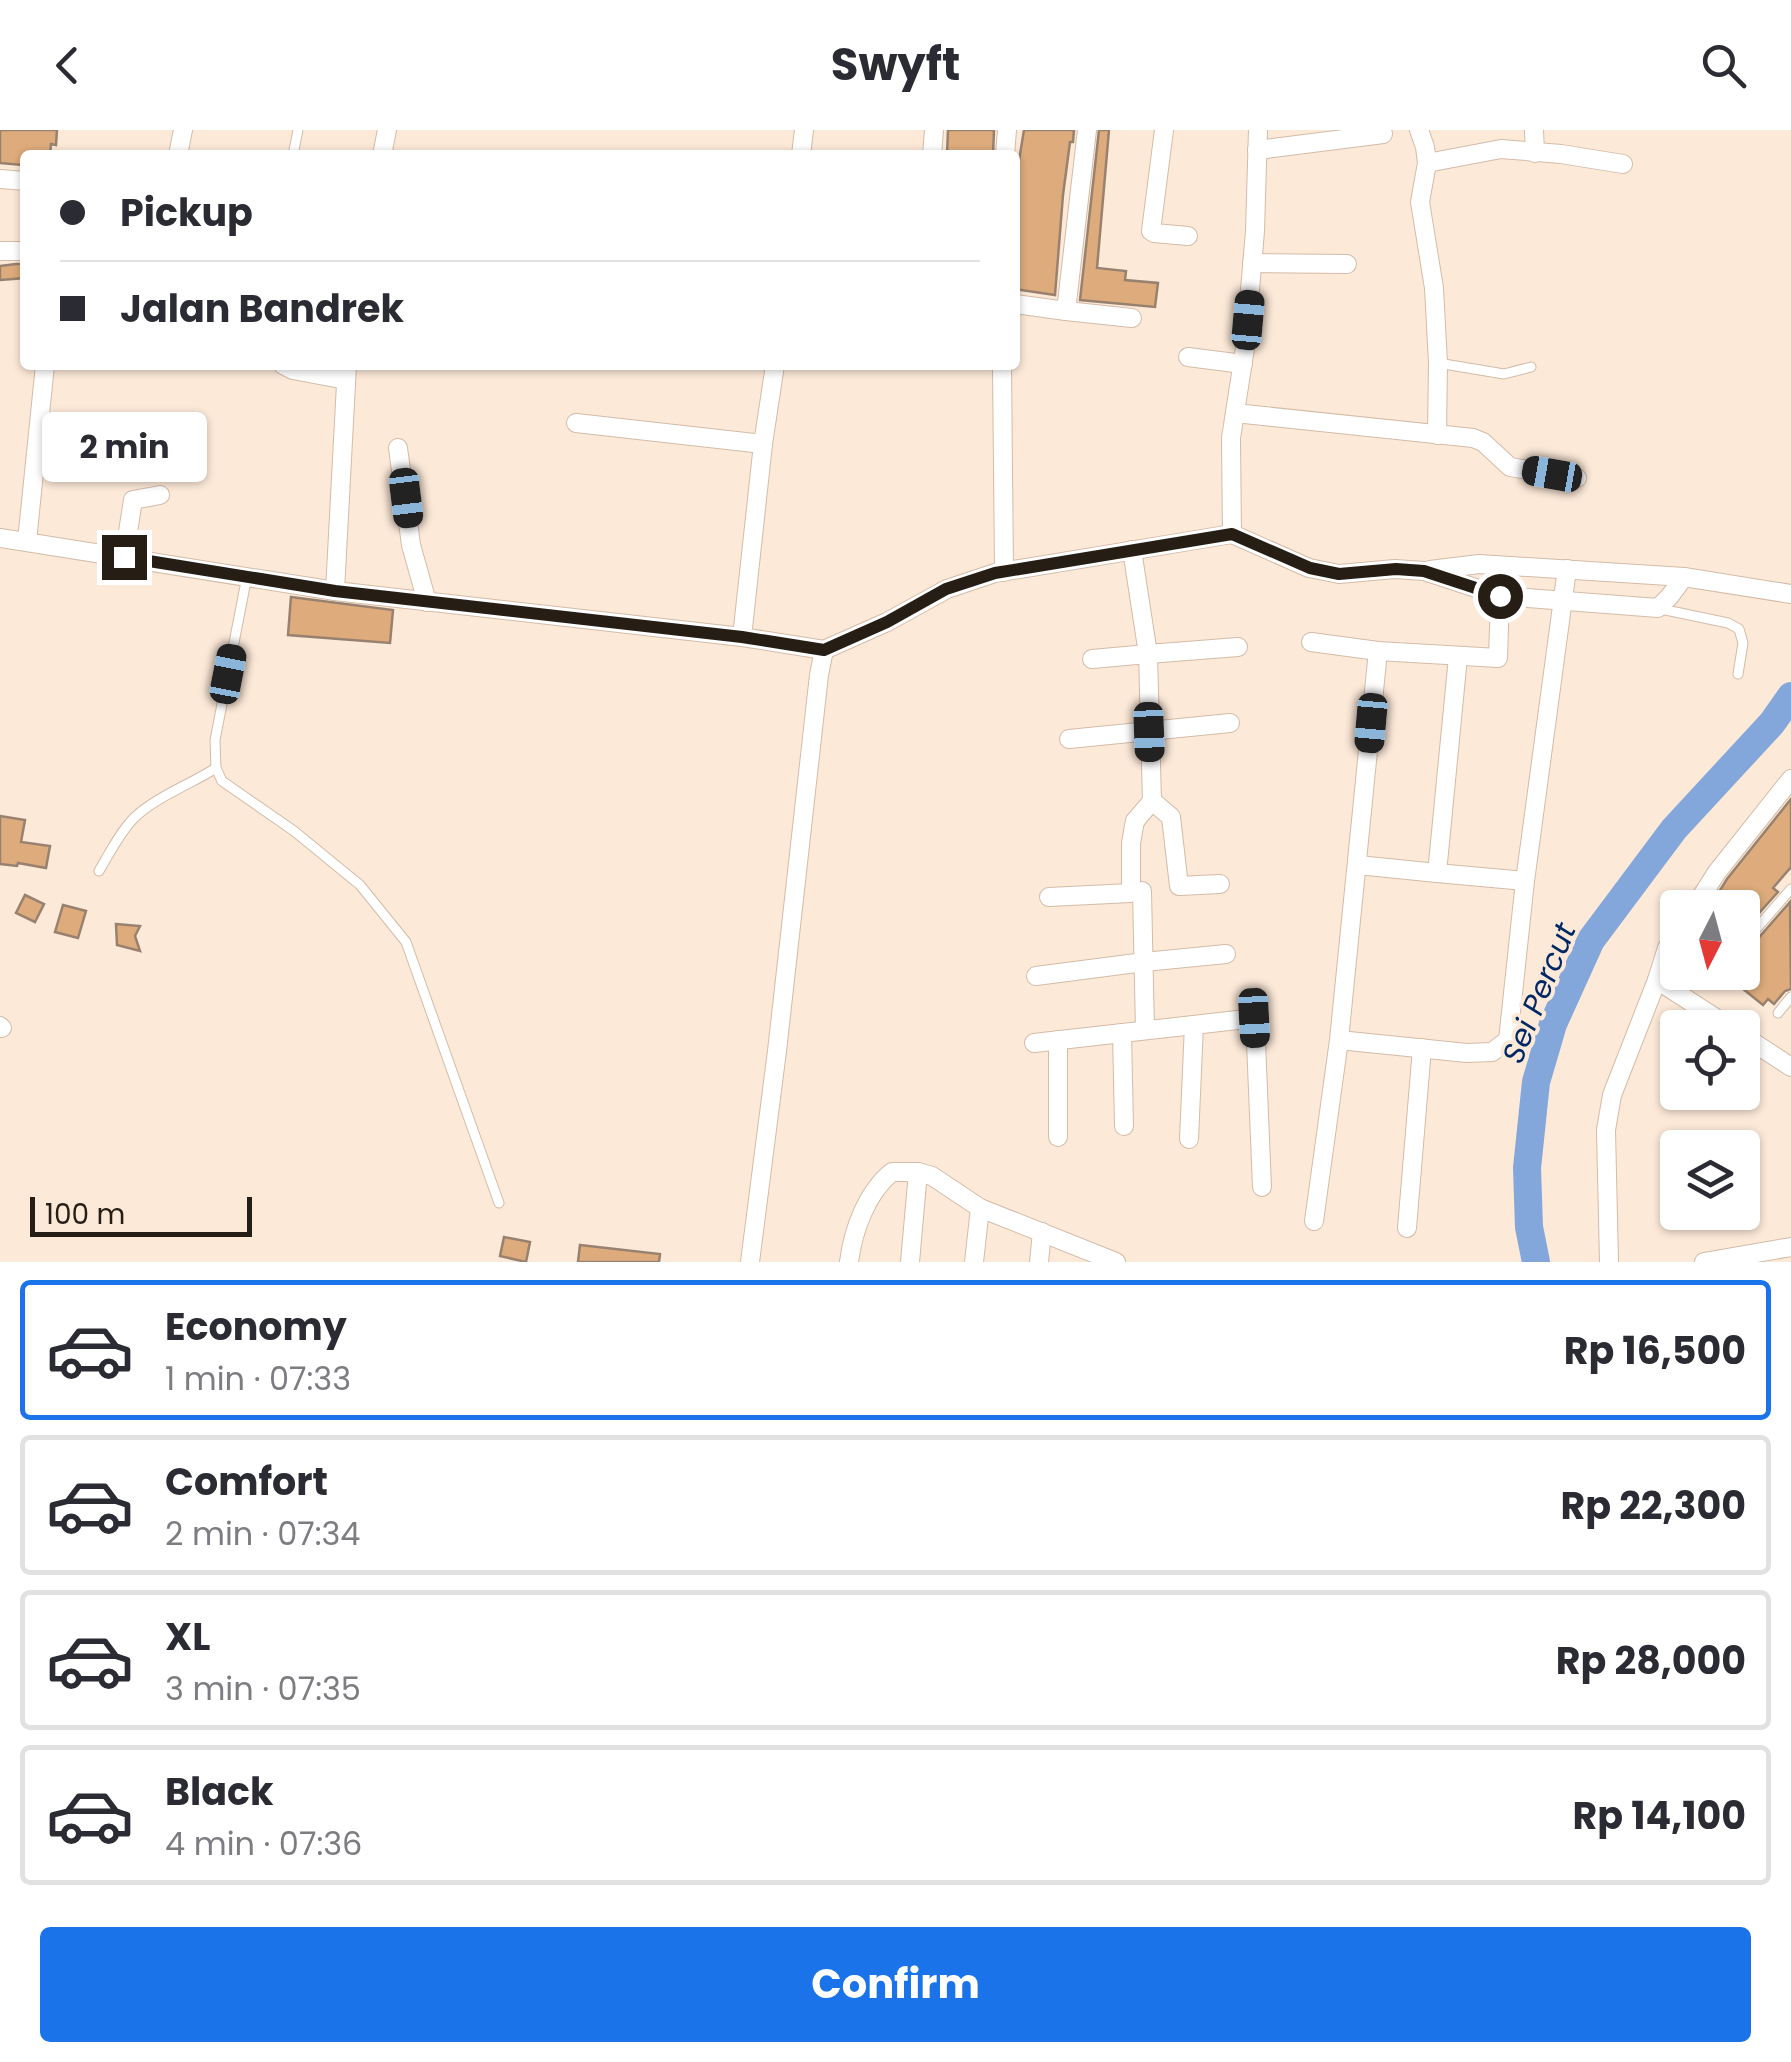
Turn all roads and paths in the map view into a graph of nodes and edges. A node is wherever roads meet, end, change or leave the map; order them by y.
1 (1087, 130) edge
2 (1164, 130) edge
3 (1258, 130) edge
4 (1419, 130) edge
5 (1534, 130) edge
6 (1383, 134) dead end
7 (1257, 150) junction
8 (1535, 153) junction
9 (1427, 163) junction
10 (1623, 164) dead end
11 (1188, 236) dead end
12 (1252, 263) junction
13 (1347, 264) dead end
14 (1020, 305) edge
15 (1066, 310) junction
16 (1132, 318) dead end
17 (1188, 358) dead end
18 (1438, 363) junction
19 (1243, 364) junction
20 (1530, 367) dead end
21 (44, 370) edge
22 (293, 370) edge
23 (774, 370) edge
24 (1002, 370) edge
25 (346, 373) edge
26 (1235, 413) junction
27 (576, 423) dead end
28 (1437, 434) junction
29 (763, 444) junction
30 (398, 448) dead end
31 (1576, 478) dead end
32 (160, 496) dead end
33 (1232, 534) junction
34 (0, 538) edge
35 (26, 541) junction
36 (1132, 550) junction
37 (124, 557) junction
38 (1567, 569) junction
39 (1424, 571) junction
40 (1004, 572) junction
41 (247, 576) junction
42 (1684, 577) junction
43 (335, 591) junction
44 (1791, 594) edge
45 (1500, 596) junction
46 (427, 602) junction
47 (1562, 602) junction
48 (1658, 608) junction
49 (742, 637) junction
50 (1311, 642) dead end
51 (1238, 646) dead end
52 (824, 650) junction
53 (1378, 651) junction
54 (1148, 654) junction
55 (1458, 657) junction
56 (1092, 660) dead end
57 (1738, 674) dead end
58 (1230, 723) dead end
59 (1149, 732) junction
60 (1070, 739) dead end
61 (216, 768) junction
62 (1791, 779) edge
63 (1152, 801) junction
64 (1358, 866) junction
65 (99, 871) dead end
66 (1437, 873) junction
67 (1525, 881) junction
68 (1220, 884) dead end
69 (1179, 886) junction
70 (1706, 890) edge
71 (1790, 890) edge
72 (1136, 892) junction
73 (1049, 897) dead end
74 (1760, 924) edge
75 (1226, 954) dead end
76 (1144, 962) junction
77 (1660, 973) edge
78 (1036, 976) dead end
79 (1658, 980) junction
80 (1791, 997) edge
81 (1704, 1010) edge
82 (1778, 1014) dead end
83 (1194, 1025) junction
84 (1145, 1030) junction
85 (1122, 1033) junction
86 (1058, 1040) junction
87 (1339, 1040) junction
88 (1034, 1043) dead end
89 (1760, 1047) edge
90 (1422, 1048) junction
91 (1791, 1068) edge
92 (1124, 1126) dead end
93 (1058, 1137) dead end
94 (1189, 1140) dead end
95 (918, 1172) junction
96 (1262, 1187) dead end
97 (499, 1203) dead end
98 (980, 1208) junction
99 (1314, 1221) dead end
100 (1408, 1228) dead end
101 (1042, 1232) junction
102 (1791, 1247) edge
103 (1111, 1261) edge
104 (750, 1262) edge
105 (849, 1262) edge
106 (910, 1262) edge
107 (974, 1262) edge
108 (1038, 1262) edge
109 (1609, 1262) edge
110 (1704, 1262) edge

1 - 15 street
2 - 11 street
3 - 7 street
4 - 9 street
5 - 8 street
6 - 7 street
7 - 12 street
8 - 9 street
8 - 10 street
9 - 18 street
12 - 13 street
12 - 19 street
14 - 15 street
15 - 16 street
17 - 19 street
18 - 20 lane
18 - 28 street
19 - 26 street
21 - 35 street
22 - 25 street
23 - 29 street
24 - 40 street
25 - 43 street
26 - 28 street
26 - 33 street
27 - 29 street
28 - 31 street
29 - 49 street
30 - 46 street
32 - 37 street
33 - 36 street
33 - 39 street
34 - 35 street
35 - 37 street
36 - 40 street
36 - 54 street
37 - 41 street
38 - 39 street
38 - 42 street
38 - 47 street
39 - 45 street
40 - 52 street
41 - 43 street
41 - 61 lane
42 - 44 street
42 - 48 street
43 - 46 street
45 - 47 street
45 - 55 street
46 - 49 street
47 - 48 street
47 - 67 street
48 - 57 lane
49 - 52 street
50 - 53 street
51 - 54 street
52 - 104 street
53 - 55 street
53 - 64 street
54 - 56 street
54 - 59 street
55 - 66 street
58 - 59 street
59 - 60 street
59 - 63 street
61 - 65 lane
61 - 97 lane
62 - 70 street
63 - 69 street
63 - 72 street
64 - 66 street
64 - 87 street
66 - 67 street
67 - 90 street
68 - 69 street
69 - 72 street
71 - 74 lane
72 - 73 street
72 - 76 street
75 - 76 street
76 - 78 street
76 - 84 street
77 - 79 street
79 - 81 street
79 - 109 street
80 - 82 lane
83 - 84 street
83 - 94 street
83 - 96 street
84 - 85 street
85 - 86 street
85 - 92 street
86 - 88 street
86 - 93 street
87 - 90 street
87 - 99 street
89 - 91 street
90 - 100 street
95 - 98 street
95 - 105 street
95 - 106 street
98 - 101 street
98 - 107 street
101 - 103 street
101 - 108 street
102 - 110 street

